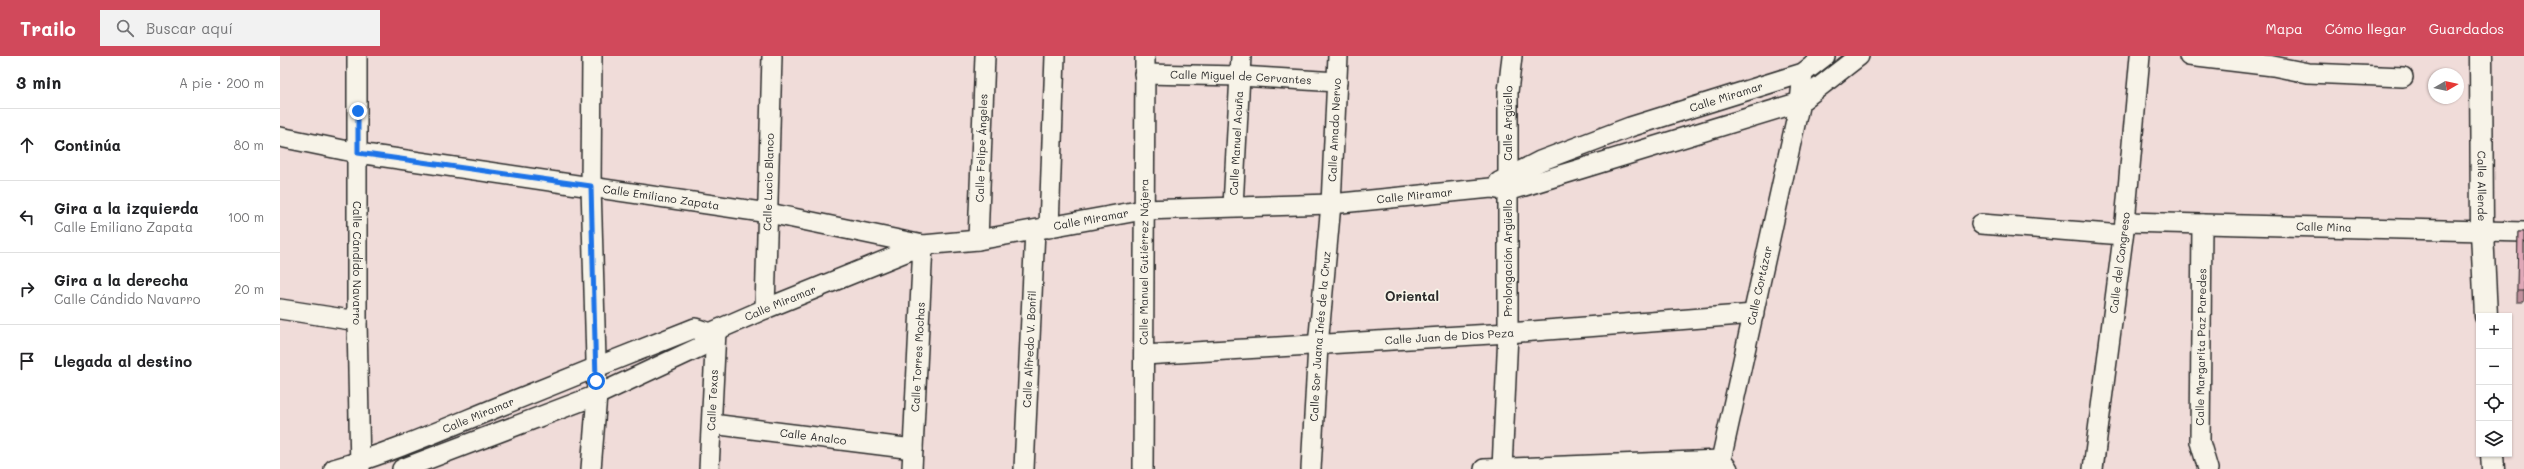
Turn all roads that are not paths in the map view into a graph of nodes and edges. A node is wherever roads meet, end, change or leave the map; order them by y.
1 (357, 56) edge
2 (592, 56) edge
3 (772, 56) edge
4 (985, 56) edge
5 (1054, 56) edge
6 (1241, 56) edge
7 (1338, 56) edge
8 (1512, 56) edge
9 (1825, 56) edge
10 (1859, 56) edge
11 (2140, 56) edge
12 (2189, 56) edge
13 (2481, 56) edge
14 (1145, 65) edge
15 (1803, 73) junction
16 (1240, 76) junction
17 (2403, 77) dead end
18 (1337, 82) junction
19 (1800, 102) junction
20 (280, 137) edge
21 (358, 153) junction
22 (1502, 185) junction
23 (591, 186) junction
24 (1331, 204) junction
25 (1233, 206) junction
26 (1144, 210) junction
27 (769, 213) junction
28 (1981, 224) dead end
29 (2202, 224) junction
30 (2124, 228) junction
31 (1042, 229) junction
32 (2482, 232) junction
33 (2524, 232) edge
34 (978, 240) junction
35 (923, 245) junction
36 (280, 309) edge
37 (764, 309) junction
38 (2486, 313) edge
39 (1754, 314) junction
40 (357, 321) junction
41 (713, 332) junction
42 (1508, 333) junction
43 (1318, 346) junction
44 (1144, 355) junction
45 (594, 367) junction
46 (597, 396) junction
47 (712, 424) junction
48 (435, 433) junction
49 (913, 449) junction
50 (2492, 457) edge
51 (435, 464) edge
52 (360, 465) edge
53 (1723, 466) edge
54 (334, 469) edge
55 (402, 469) edge
56 (591, 469) edge
57 (709, 469) edge
58 (912, 469) edge
59 (1024, 469) edge
60 (1143, 469) edge
61 (1311, 469) edge
62 (1496, 469) edge
63 (2093, 469) edge
64 (2208, 469) edge
65 (2493, 469) edge

1 - 21 street, Calle Cándido Navarro
2 - 23 street
3 - 27 street, Calle Lucio Blanco
4 - 34 street, Calle Felipe Ángeles
5 - 31 street
6 - 16 street, Calle Manuel Acuña
7 - 18 street, Calle Amado Nervo
8 - 22 street, Calle Argüello
9 - 15 street, Calle Miramar
10 - 19 street
11 - 30 street, Calle del Congreso
12 - 17 street
13 - 32 street, Calle Allende
14 - 16 street, Calle Miguel de Cervantes
14 - 26 street, Calle Manuel Gutiérrez Nájera
15 - 19 street, Calle Cortázar
15 - 22 street, Calle Miramar
16 - 18 street, Calle Miguel de Cervantes
16 - 25 street, Calle Manuel Acuña
18 - 24 street, Calle Amado Nervo
19 - 22 street, Calle Miramar
19 - 39 street, Calle Cortázar
20 - 21 street, Calle Emiliano Zapata
21 - 23 street, Calle Emiliano Zapata
21 - 40 street, Calle Cándido Navarro
22 - 24 street, Calle Miramar
22 - 42 street, Prolongación Argüello
23 - 27 street, Calle Emiliano Zapata
23 - 45 street
24 - 25 street, Calle Miramar
24 - 43 street, Calle Sor Juana Inés de la Cruz
25 - 26 street, Calle Miramar
26 - 31 street, Calle Miramar
26 - 44 street, Calle Manuel Gutiérrez Nájera
27 - 35 street, Calle Emiliano Zapata
27 - 37 street, Calle Lucio Blanco
28 - 30 street, Calle Mina
29 - 30 street, Calle Mina
29 - 32 street, Calle Mina
29 - 64 street, Calle Margarita Paz Paredes
30 - 63 street, Calle del Congreso
31 - 34 street, Calle Miramar
31 - 59 street, Calle Alfredo V. Bonfil
32 - 33 street, Calle Mina
32 - 38 street, Calle Allende
34 - 35 street, Calle Miramar
35 - 37 street, Calle Miramar
35 - 49 street, Calle Torres Mochas
36 - 40 street
37 - 41 street, Calle Miramar
39 - 42 street, Calle Juan de Dios Peza
39 - 53 street, Calle Cortázar
40 - 52 street, Calle Cándido Navarro
41 - 45 street, Calle Miramar
41 - 46 street, Calle Miramar
41 - 47 street, Calle Texas
42 - 43 street, Calle Juan de Dios Peza
42 - 62 street, Prolongación Argüello
43 - 44 street, Calle Juan de Dios Peza
43 - 61 street, Calle Sor Juana Inés de la Cruz
44 - 60 street, Calle Manuel Gutiérrez Nájera
45 - 46 street
45 - 48 street, Calle Miramar
46 - 51 street, Calle Miramar
46 - 56 street
47 - 49 street, Calle Analco
47 - 57 street, Calle Texas
48 - 51 street
48 - 52 street, Calle Miramar
49 - 58 street, Calle Torres Mochas
50 - 65 street
51 - 55 street, Calle Miramar
52 - 54 street, Calle Miramar
53 - 62 street

